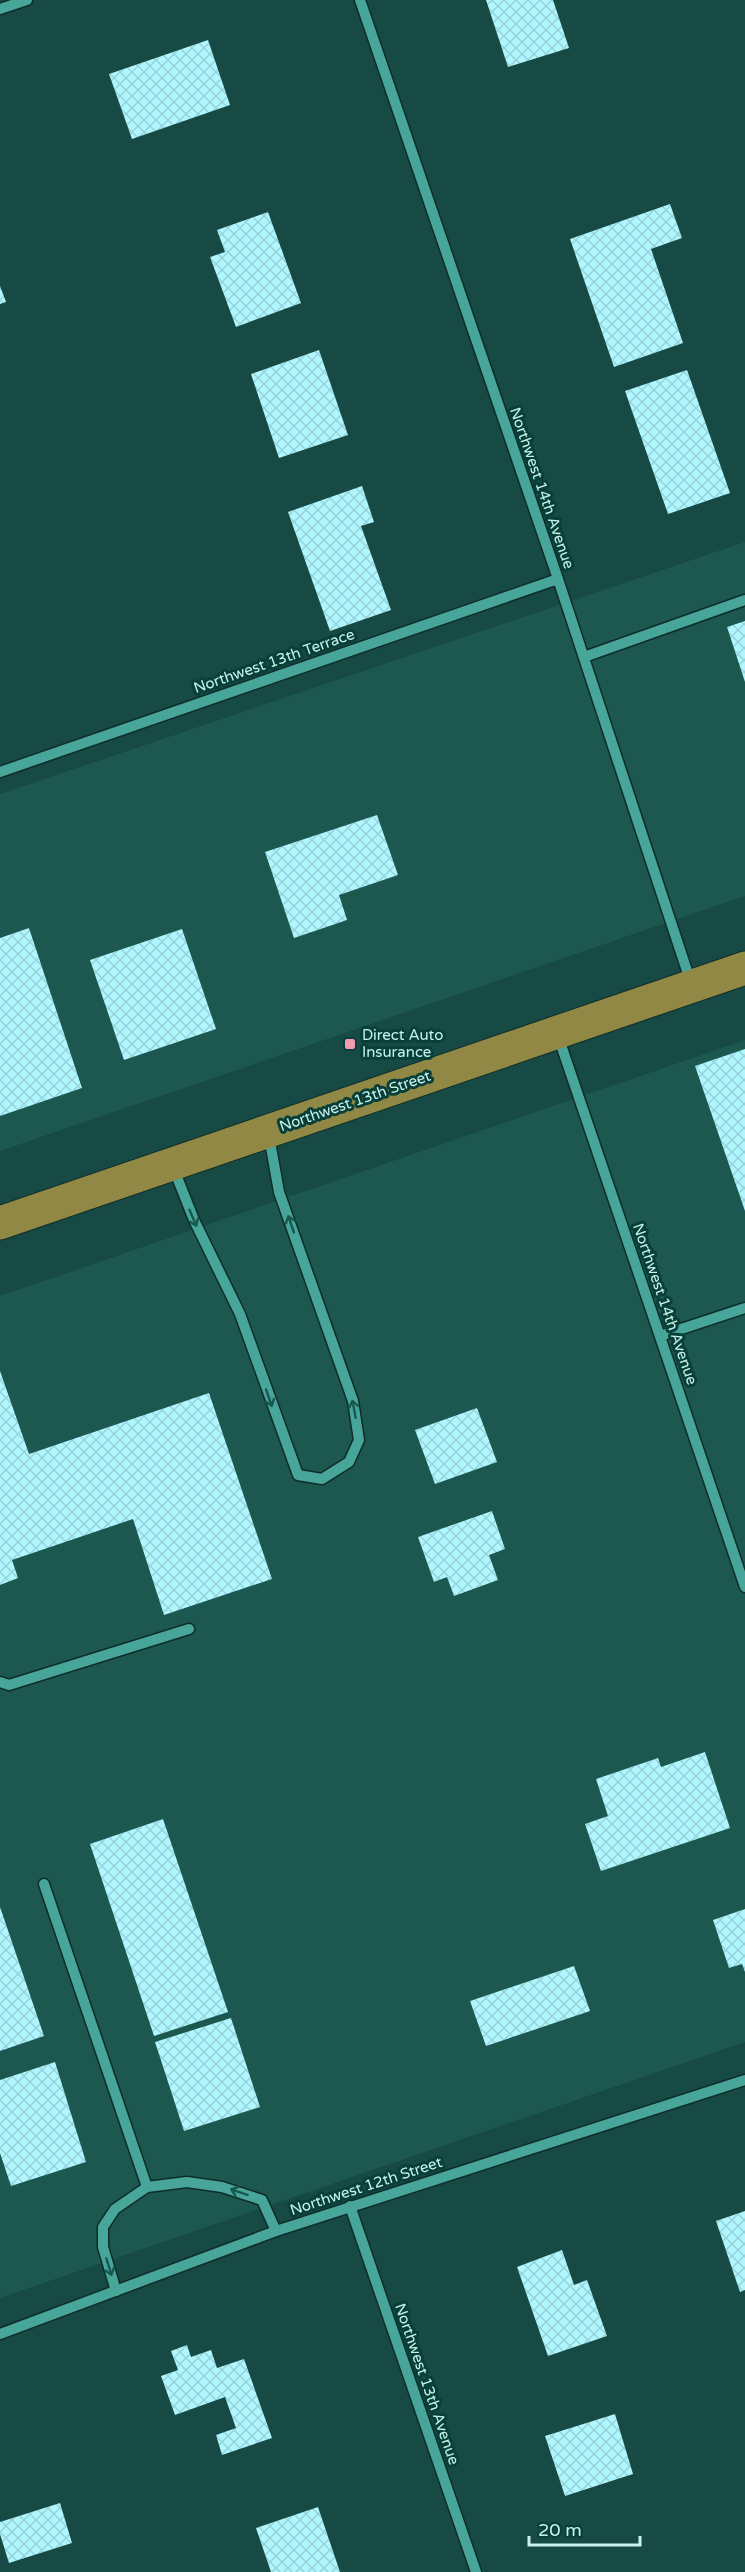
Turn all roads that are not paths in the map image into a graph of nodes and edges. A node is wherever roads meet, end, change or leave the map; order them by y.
1 (27, 0) edge
2 (360, 0) edge
3 (0, 9) edge
4 (558, 579) junction
5 (745, 600) edge
6 (584, 657) junction
7 (0, 772) edge
8 (745, 968) edge
9 (692, 986) junction
10 (557, 1031) junction
11 (268, 1131) junction
12 (172, 1164) junction
13 (0, 1223) edge
14 (745, 1308) edge
15 (660, 1336) junction
16 (745, 1587) edge
17 (189, 1629) dead end
18 (0, 1682) edge
19 (44, 1884) dead end
20 (745, 2080) edge
21 (147, 2187) junction
22 (350, 2206) junction
23 (276, 2231) junction
24 (116, 2291) junction
25 (0, 2334) edge
26 (476, 2572) edge

1 - 3 street
2 - 4 street, Northwest 14th Avenue
4 - 6 street, Northwest 14th Avenue
4 - 7 street, Northwest 13th Terrace
5 - 6 street
6 - 9 street, Northwest 14th Avenue
8 - 9 main road, Northwest 13th Street
9 - 10 main road, Northwest 13th Street
10 - 11 main road, Northwest 13th Street
10 - 15 street, Northwest 14th Avenue
11 - 12 main road, Northwest 13th Street
12 -> 11 street
12 - 13 main road, Northwest 13th Street
14 - 15 street
15 - 16 street, Northwest 14th Avenue
17 - 18 street
19 - 21 street
20 - 22 street, Northwest 12th Street
23 -> 21 street
21 -> 24 street
22 - 23 street, Northwest 12th Street
22 - 26 street, Northwest 13th Avenue
23 - 24 street, Northwest 12th Street
24 - 25 street, Northwest 12th Street

